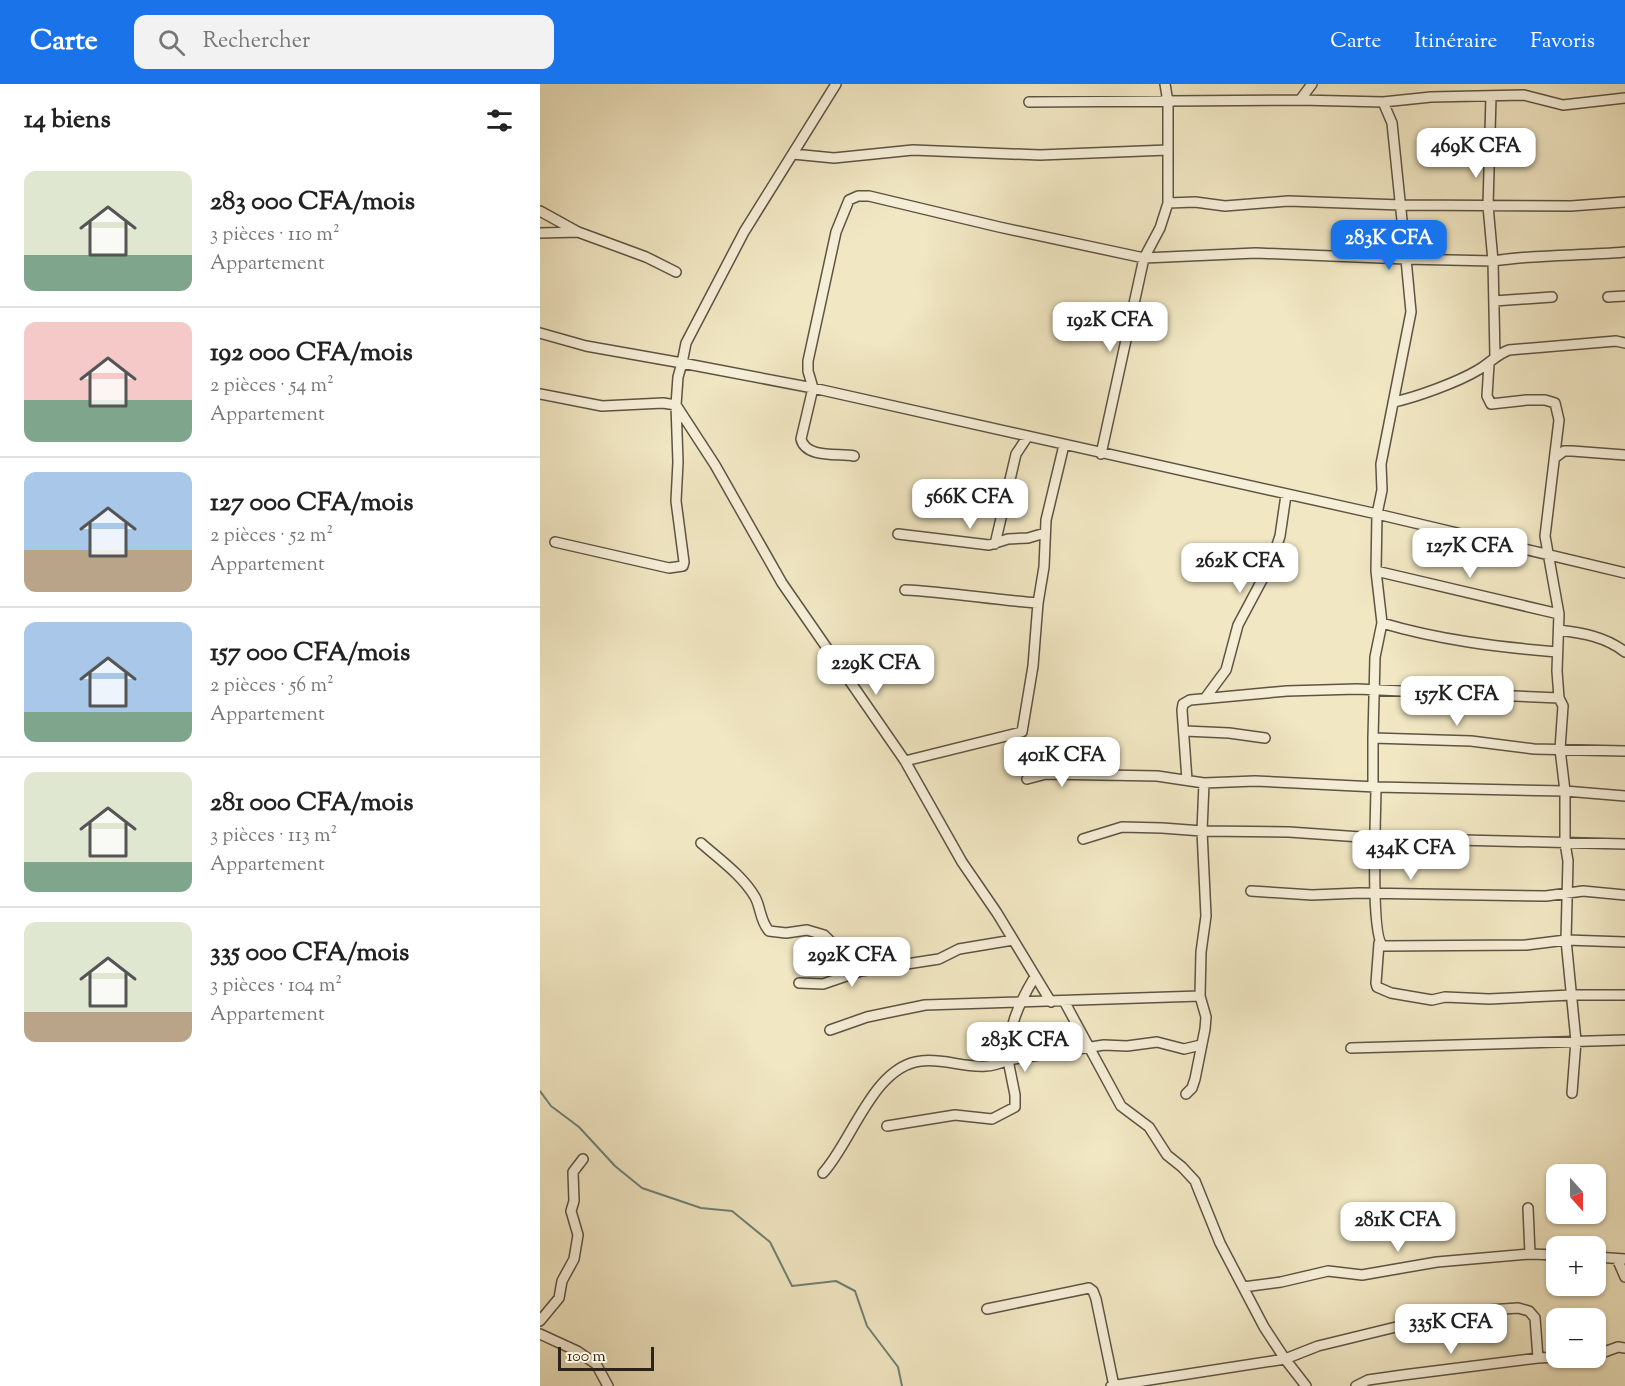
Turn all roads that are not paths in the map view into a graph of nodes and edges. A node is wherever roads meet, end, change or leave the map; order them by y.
1 (836, 84) edge
2 (1165, 84) edge
3 (1312, 84) edge
4 (1491, 96) junction
5 (1625, 98) edge
6 (1300, 100) junction
7 (1029, 102) dead end
8 (1168, 102) junction
9 (1383, 102) junction
10 (1168, 150) junction
11 (793, 154) junction
12 (1625, 202) edge
13 (1167, 203) junction
14 (1401, 205) junction
15 (1488, 206) junction
16 (540, 211) edge
17 (578, 232) junction
18 (540, 233) edge
19 (1625, 252) edge
20 (1144, 258) junction
21 (1406, 259) junction
22 (1493, 261) junction
23 (676, 272) dead end
24 (1625, 296) edge
25 (1552, 297) dead end
26 (1608, 297) dead end
27 (1494, 301) junction
28 (540, 333) edge
29 (1625, 343) edge
30 (1492, 360) junction
31 (682, 363) junction
32 (813, 388) junction
33 (540, 394) edge
34 (1394, 402) junction
35 (676, 405) junction
36 (1028, 436) junction
37 (1064, 444) junction
38 (1101, 454) junction
39 (1625, 455) edge
40 (855, 456) dead end
41 (1556, 457) junction
42 (1286, 495) junction
43 (1377, 514) junction
44 (1045, 533) junction
45 (898, 534) dead end
46 (555, 542) dead end
47 (996, 544) junction
48 (1547, 555) junction
49 (1376, 571) junction
50 (1625, 573) edge
51 (905, 590) dead end
52 (1038, 603) junction
53 (1559, 614) junction
54 (1382, 623) junction
55 (1559, 630) junction
56 (1624, 651) edge
57 (1557, 652) junction
58 (1375, 690) junction
59 (1206, 697) junction
60 (1559, 698) junction
61 (1185, 731) junction
62 (1265, 738) dead end
63 (1373, 738) junction
64 (1560, 749) junction
65 (1625, 751) edge
66 (905, 761) junction
67 (1027, 779) dead end
68 (1187, 780) junction
69 (1204, 783) junction
70 (1375, 787) junction
71 (1564, 791) junction
72 (1625, 796) edge
73 (1202, 831) junction
74 (1375, 838) junction
75 (1083, 839) dead end
76 (701, 843) dead end
77 (1565, 843) junction
78 (1625, 844) edge
79 (1251, 891) dead end
80 (1568, 892) junction
81 (1376, 894) junction
82 (1625, 895) edge
83 (1566, 939) junction
84 (1013, 940) junction
85 (1625, 942) edge
86 (1379, 943) junction
87 (861, 971) junction
88 (1034, 978) junction
89 (799, 983) dead end
90 (1571, 995) junction
91 (1625, 995) edge
92 (1200, 996) junction
93 (1064, 1001) junction
94 (1020, 1002) junction
95 (1051, 1002) junction
96 (830, 1030) dead end
97 (1625, 1040) edge
98 (1576, 1041) junction
99 (1201, 1045) junction
100 (1089, 1047) junction
101 (1351, 1048) dead end
102 (1008, 1060) junction
103 (1572, 1093) dead end
104 (1186, 1094) dead end
105 (887, 1126) dead end
106 (583, 1159) dead end
107 (823, 1173) dead end
108 (1528, 1208) dead end
109 (1530, 1254) junction
110 (1546, 1255) edge
111 (1606, 1258) edge
112 (1622, 1260) edge
113 (1625, 1277) edge
114 (1243, 1287) junction
115 (987, 1309) dead end
116 (540, 1322) edge
117 (540, 1334) edge
118 (1625, 1348) edge
119 (1606, 1351) edge
120 (1538, 1358) junction
121 (1546, 1358) edge
122 (1285, 1359) junction
123 (608, 1386) edge
124 (1113, 1386) edge
125 (1306, 1386) edge
126 (1356, 1386) edge

1 - 11 street
2 - 8 street
3 - 6 street
4 - 5 street
4 - 9 street
4 - 15 street
6 - 8 street
6 - 9 street
7 - 8 street
8 - 10 street
9 - 14 street
10 - 11 street
10 - 13 street
11 - 31 street
12 - 15 street
13 - 14 street
13 - 20 street
14 - 15 street
14 - 21 street
15 - 22 street
16 - 17 street
17 - 18 street
17 - 23 street
19 - 22 street
20 - 21 street
20 - 32 street
20 - 38 street
21 - 22 street
21 - 34 street
22 - 27 street
24 - 26 street
25 - 27 street
27 - 30 street
28 - 31 street
29 - 30 street
30 - 34 street
30 - 41 street
31 - 32 street
31 - 35 street
32 - 36 street
32 - 40 street
33 - 35 street
34 - 43 street
35 - 46 street
35 - 66 street
36 - 37 street
36 - 47 street
37 - 38 street
37 - 44 street
38 - 42 street
39 - 41 street
41 - 48 street
42 - 43 street
42 - 59 street
43 - 48 street
43 - 49 street
44 - 47 street
44 - 52 street
45 - 47 street
48 - 50 street
48 - 53 street
49 - 53 street
49 - 54 street
51 - 52 street
52 - 66 street
53 - 55 street
54 - 57 street
54 - 58 street
55 - 56 street
55 - 57 street
57 - 60 street
58 - 59 street
58 - 60 street
58 - 63 street
59 - 61 street
60 - 64 street
61 - 62 street
61 - 68 street
63 - 64 street
63 - 70 street
64 - 65 street
64 - 71 street
66 - 84 street
67 - 68 street
68 - 69 street
69 - 70 street
69 - 73 street
70 - 71 street
70 - 74 street
71 - 72 street
71 - 77 street
73 - 74 street
73 - 75 street
73 - 92 street
74 - 77 street
74 - 81 street
76 - 87 street
77 - 78 street
77 - 80 street
79 - 81 street
80 - 81 street
80 - 82 street
80 - 83 street
81 - 86 street
83 - 85 street
83 - 86 street
83 - 90 street
84 - 87 street
84 - 88 street
86 - 90 street
87 - 89 street
88 - 94 street
88 - 95 street
90 - 91 street
90 - 98 street
92 - 93 street
92 - 99 street
93 - 95 street
93 - 100 street
94 - 95 street
94 - 96 street
94 - 102 street
97 - 98 street
98 - 101 street
98 - 103 street
99 - 100 street
99 - 104 street
100 - 102 street
100 - 114 street
102 - 105 street
102 - 107 street
106 - 116 street
108 - 109 street
109 - 110 street
109 - 114 street
111 - 112 street
112 - 113 street
114 - 122 street
115 - 124 street
117 - 123 street
118 - 119 street
120 - 121 street
120 - 122 street
120 - 126 street
122 - 124 street
122 - 125 street

